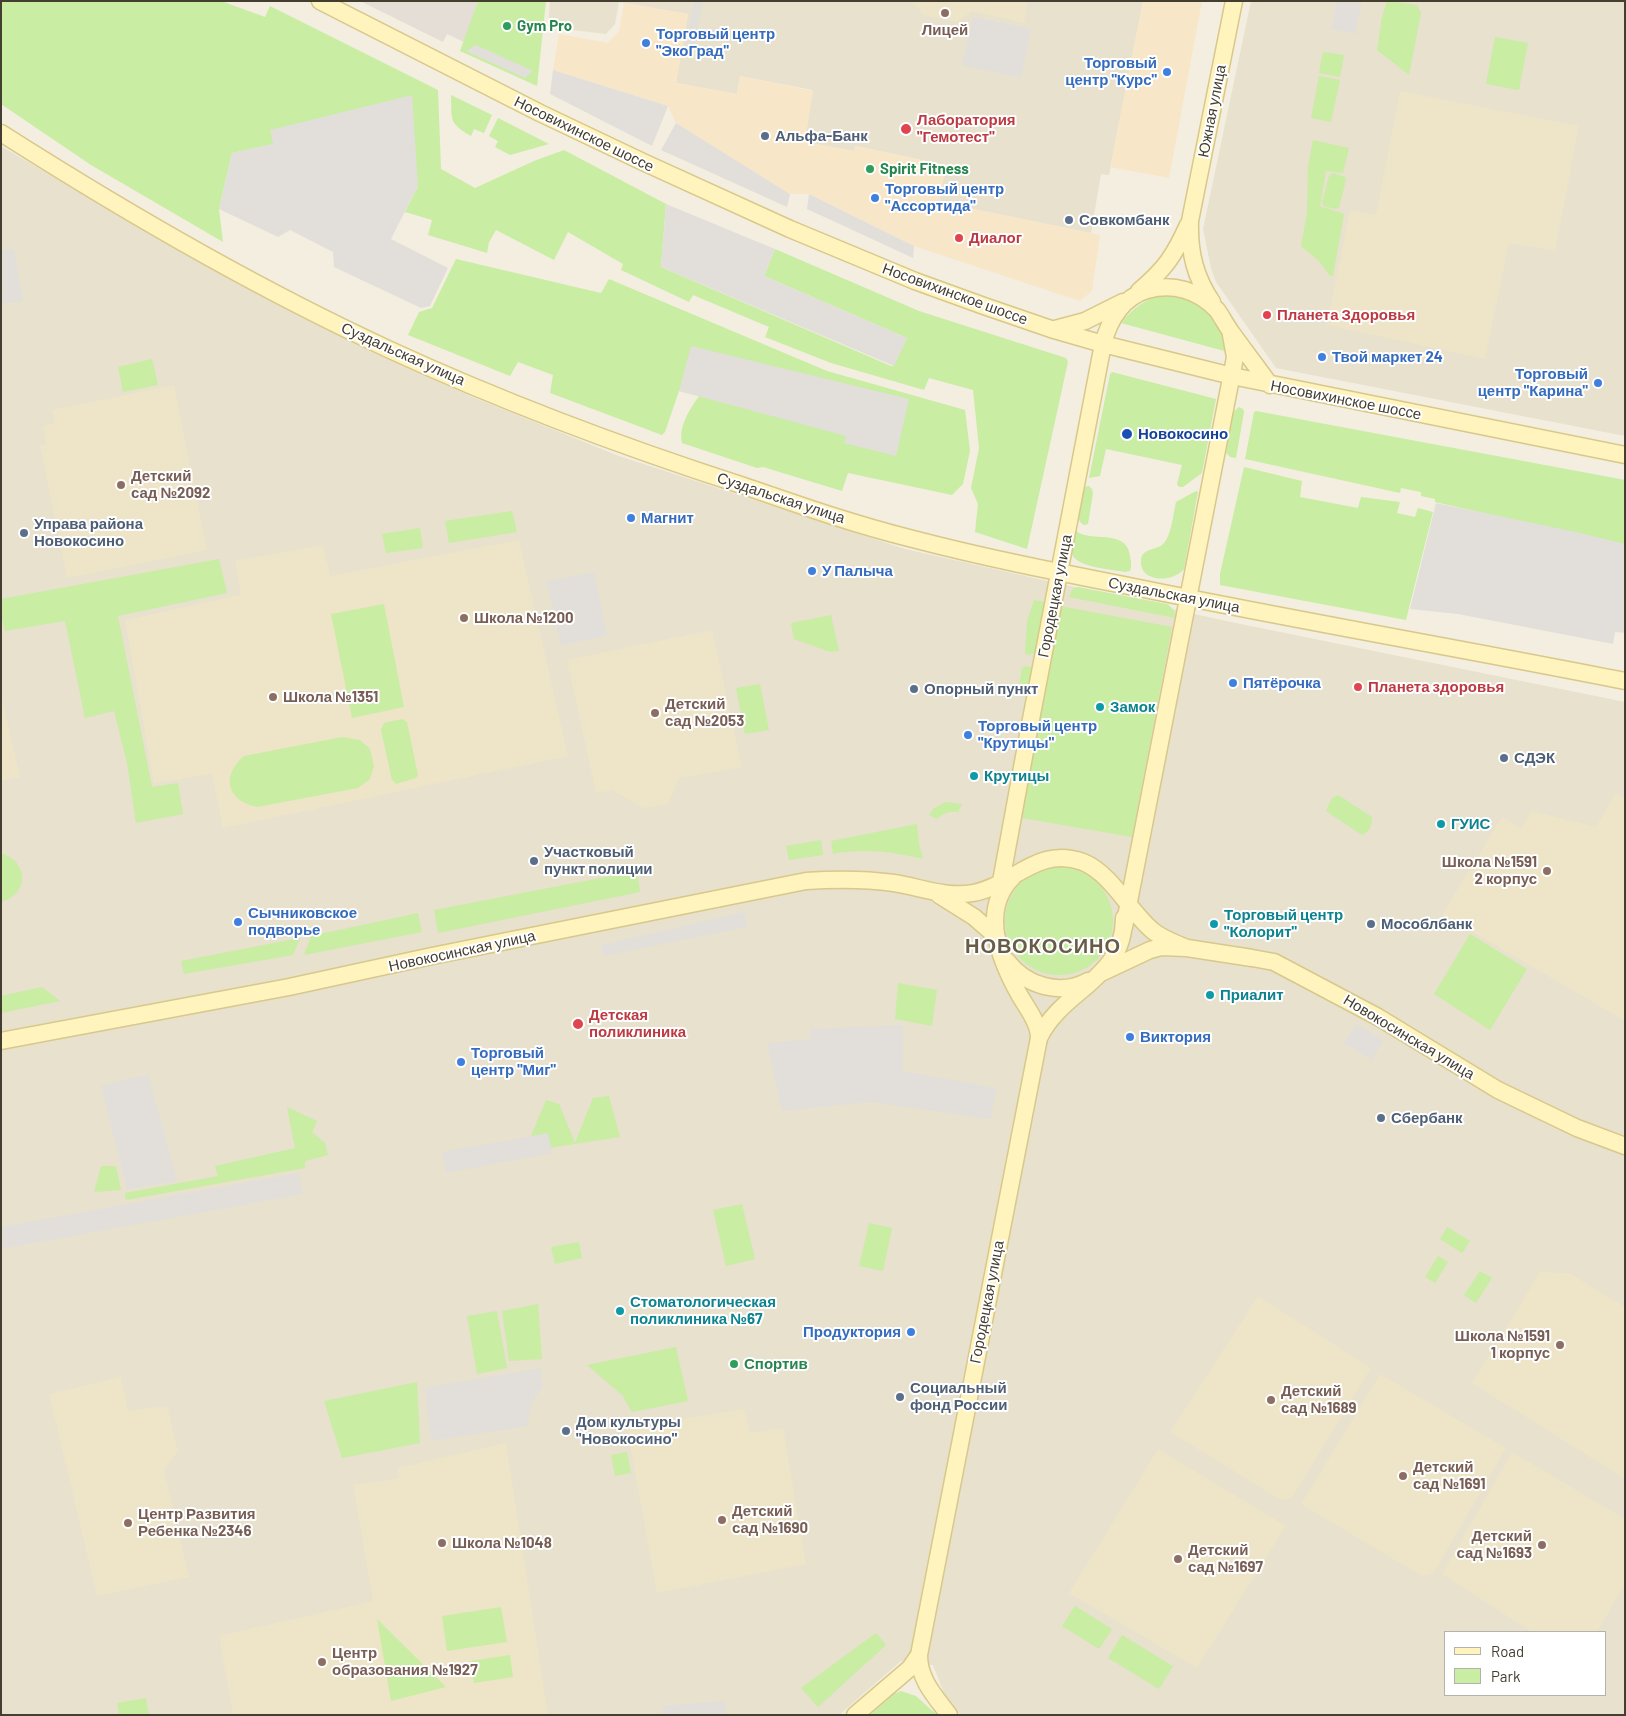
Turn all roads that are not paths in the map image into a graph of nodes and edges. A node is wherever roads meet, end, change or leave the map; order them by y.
1 (310, 1) edge
2 (1234, 1) edge
3 (324, 4) edge
4 (1, 133) edge
5 (1190, 221) junction
6 (1132, 297) junction
7 (1218, 311) junction
8 (1051, 329) junction
9 (1230, 331) junction
10 (1103, 344) junction
11 (1232, 376) junction
12 (1270, 385) junction
13 (1625, 455) edge
14 (1059, 572) junction
15 (1188, 598) junction
16 (1625, 681) edge
17 (1027, 867) junction
18 (1002, 882) junction
19 (1112, 886) junction
20 (923, 889) junction
21 (996, 906) junction
22 (1129, 906) junction
23 (1124, 927) junction
24 (998, 944) junction
25 (1187, 948) junction
26 (1097, 976) junction
27 (1039, 1038) junction
28 (1, 1041) edge
29 (1625, 1146) edge
30 (919, 1654) junction
31 (888, 1687) junction
32 (948, 1713) edge
33 (855, 1715) edge

1 - 3 street, Носовихинское шоссе
2 - 5 street, Южная улица
3 - 8 street, Носовихинское шоссе
4 - 14 street, Суздальская улица
5 - 6 street, Южная улица
5 - 7 street, Южная улица
6 - 7 street
6 - 8 street
6 - 10 street, Городецкая улица
7 - 9 street, Южная улица
8 - 10 street, Носовихинское шоссе
9 - 11 street
9 - 12 street
10 - 11 street, Носовихинское шоссе
10 - 14 street, Городецкая улица
11 - 12 street, Носовихинское шоссе
11 - 15 street
12 - 13 street, Носовихинское шоссе
14 - 15 street, Суздальская улица
14 - 18 street, Городецкая улица
15 - 16 street, Суздальская улица
15 - 22 street
17 - 18 street
17 - 19 street
17 - 21 street
18 - 20 street
18 - 21 street, Городецкая улица
19 - 22 street
19 - 23 street
20 - 24 street
20 - 28 street, Новокосинская улица
21 - 24 street
22 - 23 street
22 - 25 street
23 - 26 street
24 - 26 street
24 - 27 street
25 - 26 street
25 - 29 street, Новокосинская улица
26 - 27 street
27 - 30 street, Городецкая улица
30 - 31 street
30 - 32 street
31 - 32 street
31 - 33 street

